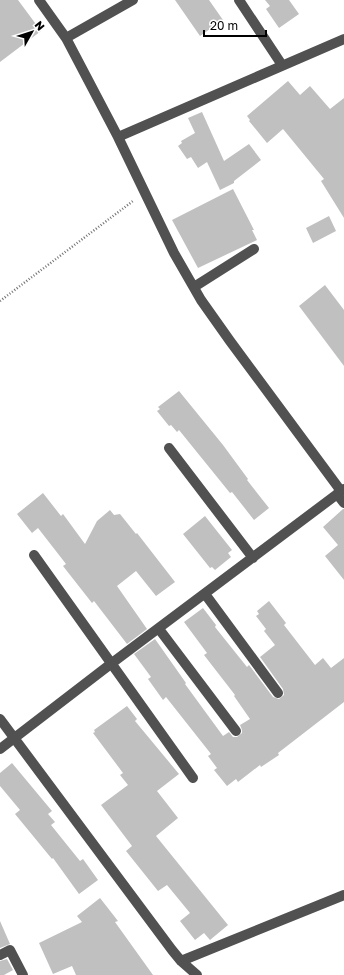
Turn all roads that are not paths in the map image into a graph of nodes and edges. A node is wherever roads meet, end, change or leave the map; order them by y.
1 (39, 0) edge
2 (133, 0) edge
3 (241, 0) edge
4 (66, 38) junction
5 (344, 39) edge
6 (282, 65) junction
7 (118, 137) junction
8 (254, 249) dead end
9 (194, 288) junction
10 (169, 448) dead end
11 (341, 491) edge
12 (344, 504) edge
13 (34, 555) dead end
14 (253, 558) junction
15 (204, 594) junction
16 (159, 629) junction
17 (112, 663) junction
18 (278, 693) dead end
19 (0, 719) edge
20 (236, 731) dead end
21 (15, 738) junction
22 (0, 749) edge
23 (193, 778) dead end
24 (344, 895) edge
25 (0, 955) edge
26 (181, 961) junction
27 (23, 975) edge
28 (197, 975) edge

1 - 4 street
2 - 4 street
3 - 6 street
4 - 7 street
5 - 6 street
6 - 7 street
7 - 9 street
8 - 9 street
9 - 11 street
10 - 14 street
11 - 12 street
11 - 14 street
13 - 17 street
14 - 15 street
15 - 16 street
15 - 18 street
16 - 17 street
16 - 20 street
17 - 21 street
17 - 23 street
19 - 21 street
21 - 22 street
21 - 26 street
24 - 26 street
25 - 27 street
26 - 28 street

